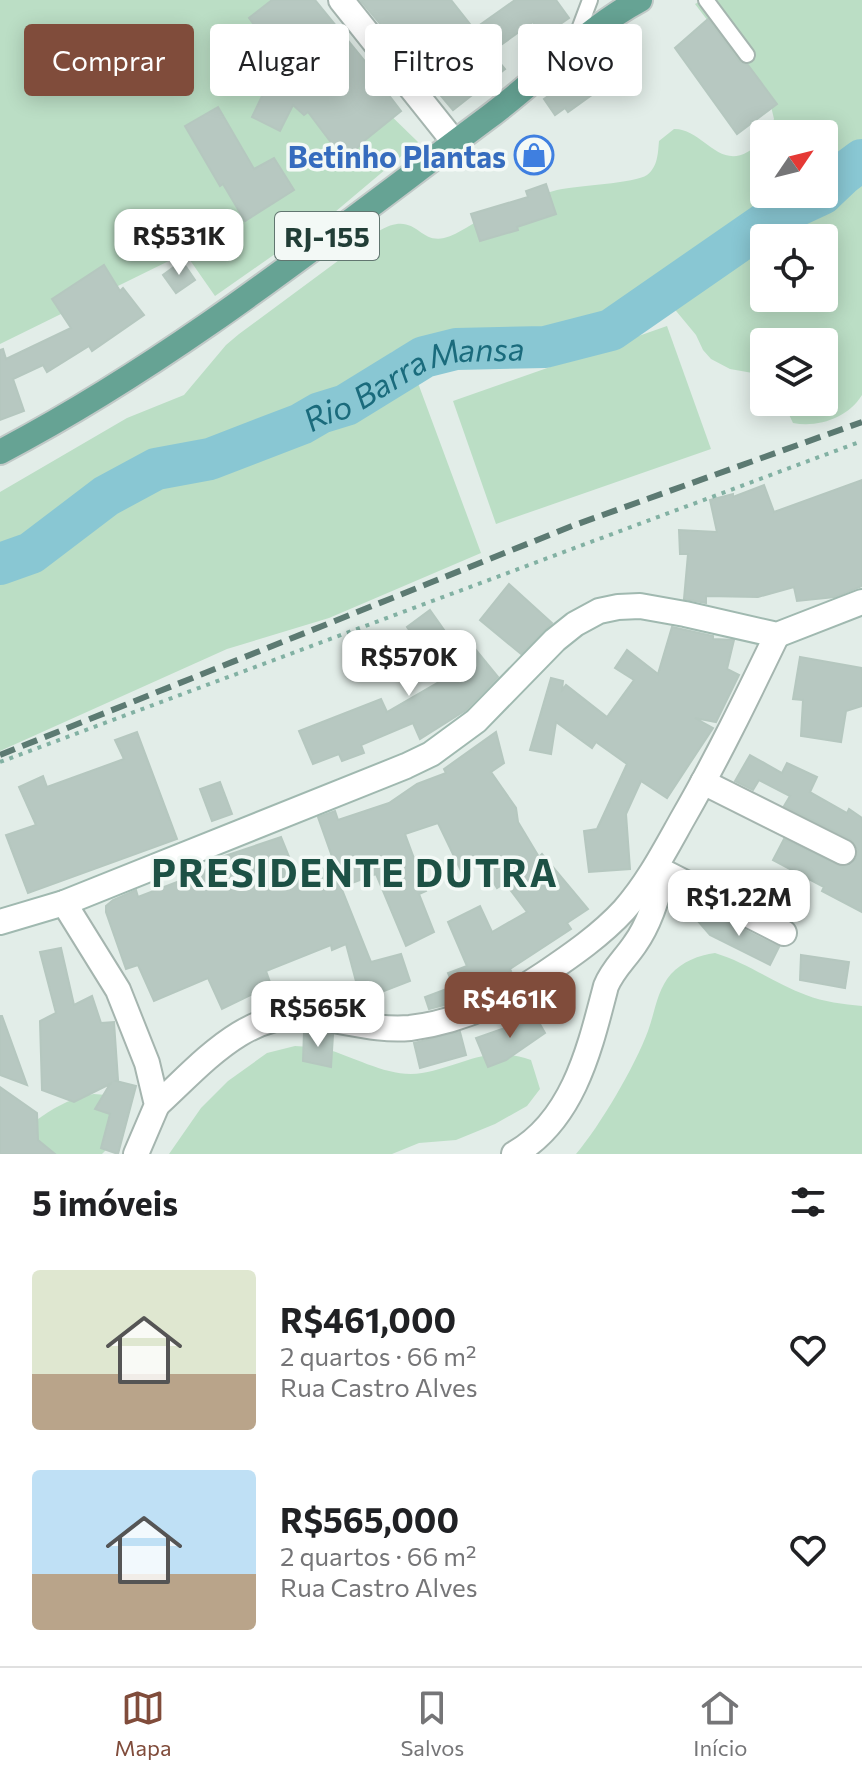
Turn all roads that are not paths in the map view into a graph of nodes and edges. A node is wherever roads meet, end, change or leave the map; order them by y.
1 (341, 0) edge
2 (590, 0) edge
3 (640, 0) edge
4 (706, 0) edge
5 (581, 24) edge
6 (606, 24) edge
7 (747, 55) dead end
8 (518, 94) edge
9 (455, 143) junction
10 (0, 452) edge
11 (862, 602) edge
12 (777, 635) junction
13 (703, 782) junction
14 (843, 852) dead end
15 (660, 870) junction
16 (64, 903) junction
17 (0, 922) edge
18 (784, 933) dead end
19 (157, 1105) junction
20 (136, 1154) edge
21 (514, 1154) edge

1 - 9 street
2 - 5 lane
3 - 6 main road, RJ-155
4 - 7 lane
8 - 9 main road, RJ-155
9 - 10 main road, RJ-155
11 - 12 street
12 - 13 street
12 - 16 street
13 - 14 street
13 - 15 street
15 - 18 street
15 - 19 street
15 - 21 street
16 - 17 street
16 - 19 street
19 - 20 street

